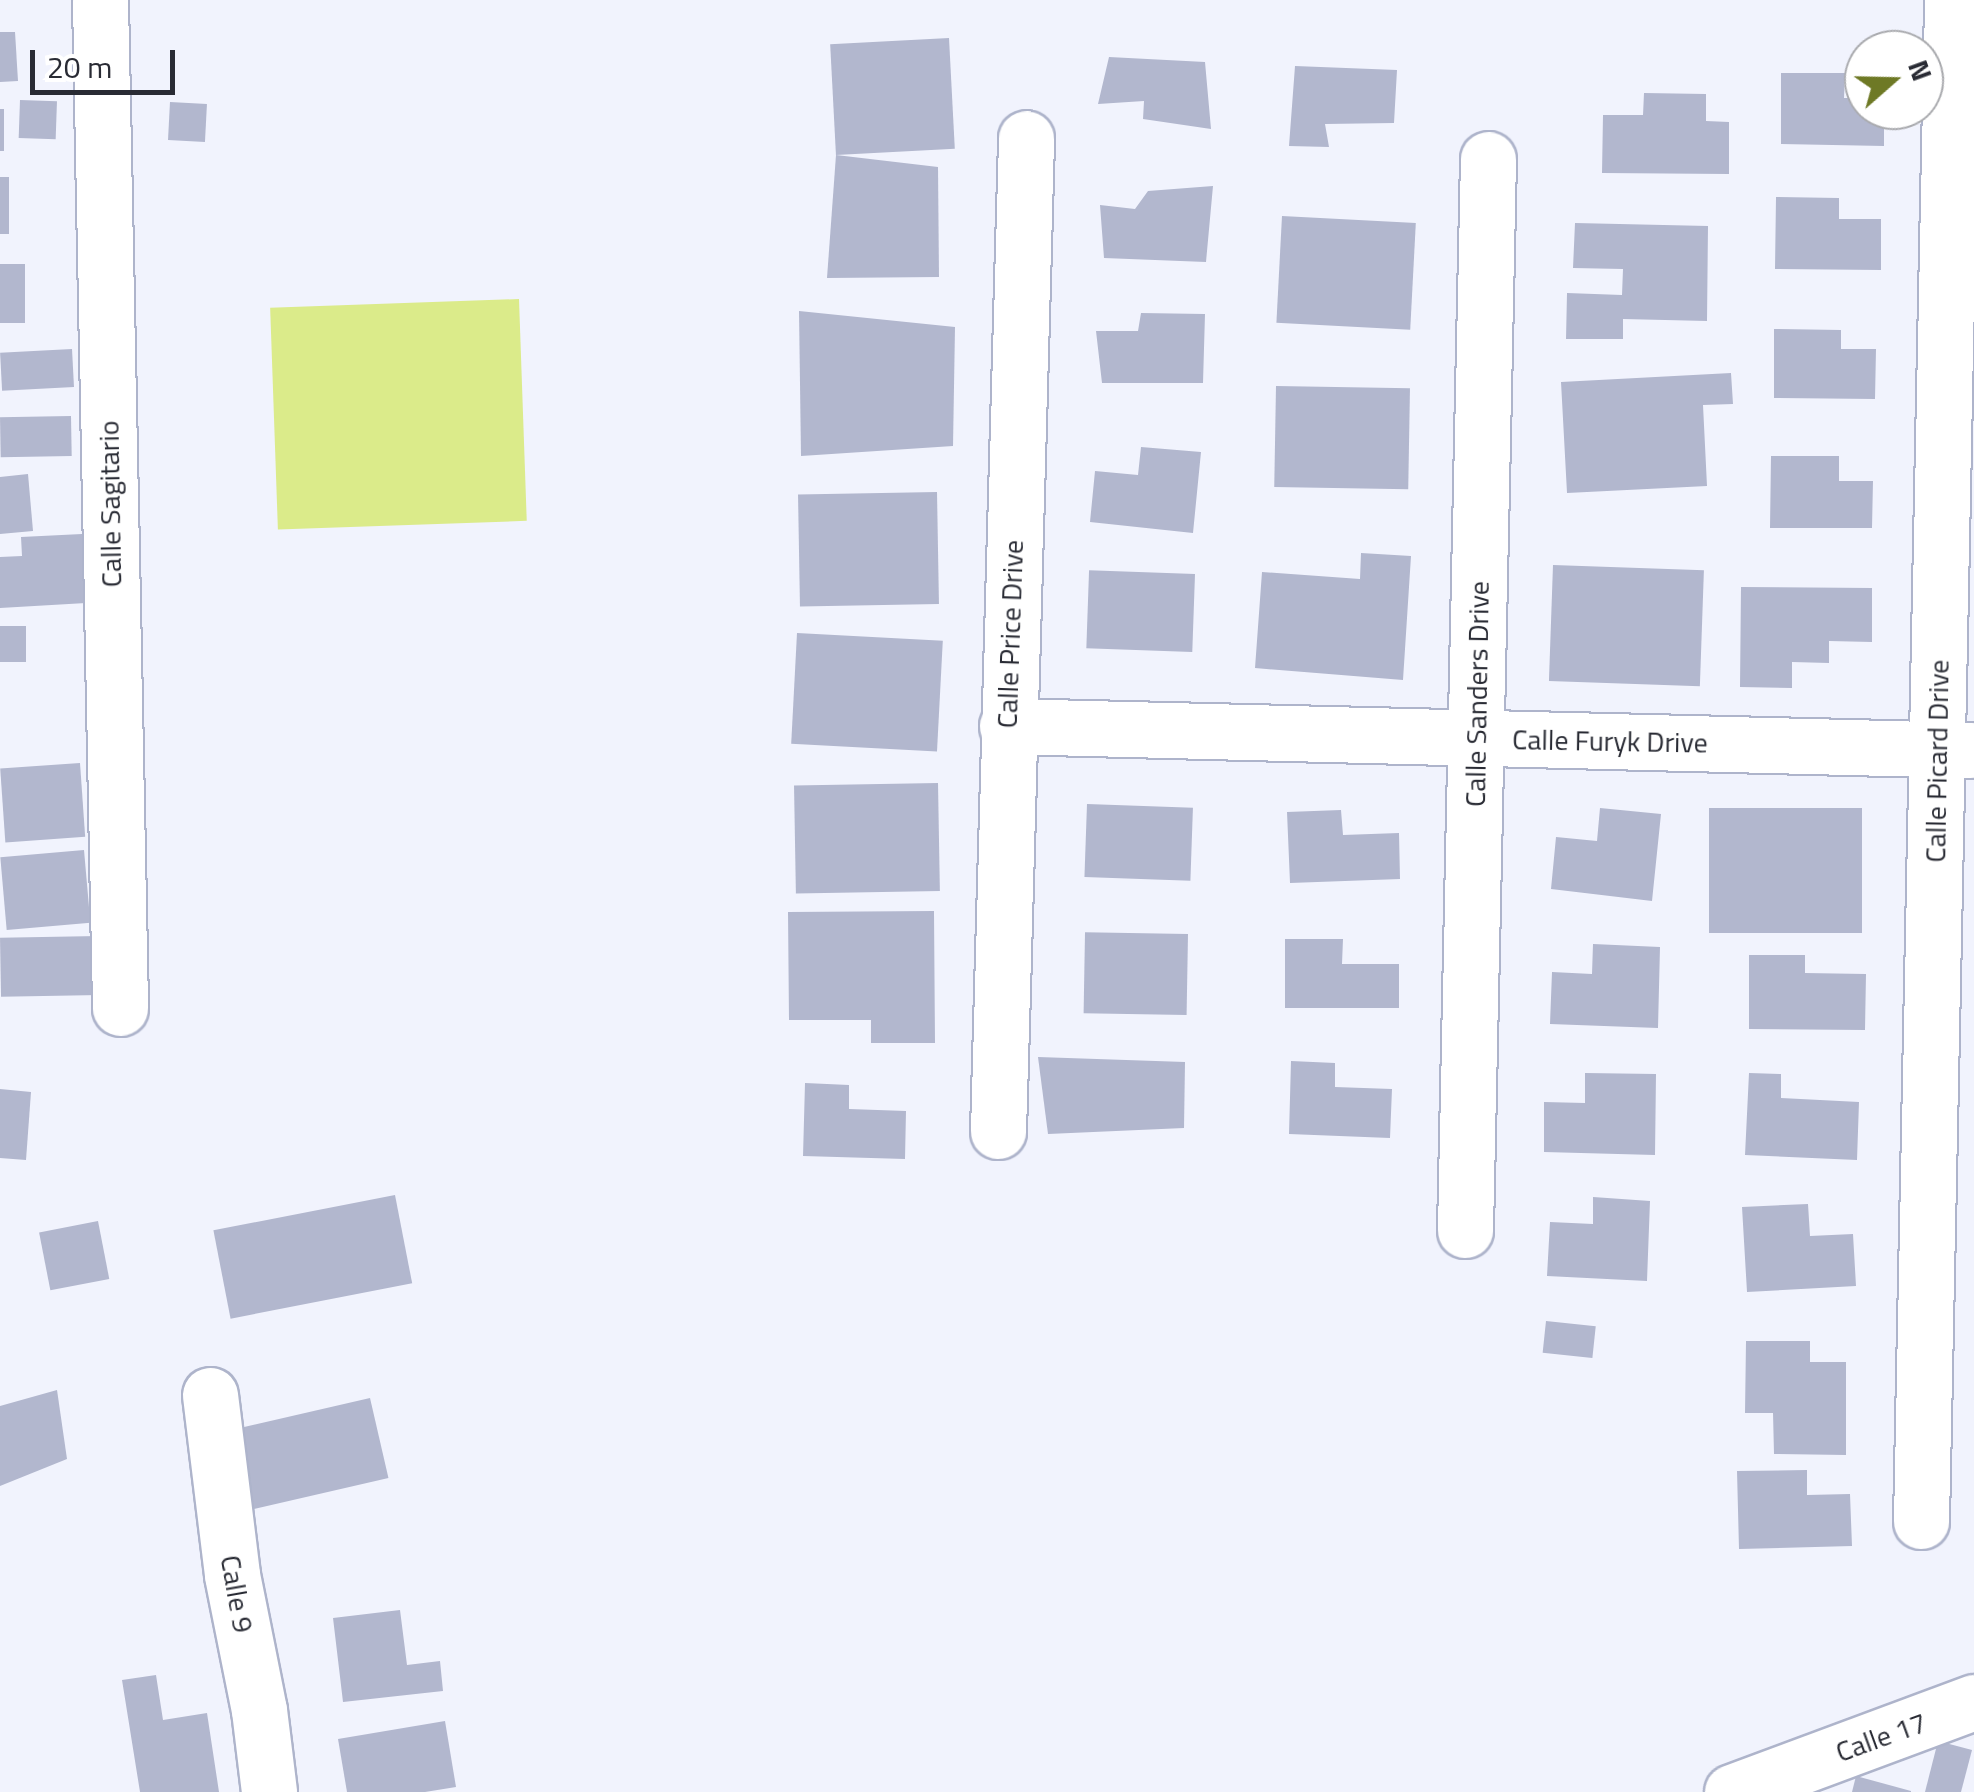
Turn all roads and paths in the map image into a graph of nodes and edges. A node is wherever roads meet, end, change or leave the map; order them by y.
1 (100, 0) edge
2 (1952, 0) edge
3 (1026, 138) dead end
4 (1488, 159) dead end
5 (1007, 726) junction
6 (1476, 738) junction
7 (1955, 750) edge
8 (120, 1008) dead end
9 (998, 1131) dead end
10 (1466, 1230) dead end
11 (210, 1395) dead end
12 (1921, 1521) dead end
13 (1974, 1702) edge
14 (269, 1792) edge
15 (1732, 1792) edge

1 - 8 street, Calle Sagitario
2 - 7 street, Calle Picard Drive
3 - 5 street, Calle Price Drive
4 - 6 street, Calle Sanders Drive
5 - 6 street, Calle Furyk Drive
5 - 9 street, Calle Price Drive
6 - 7 street, Calle Furyk Drive
6 - 10 street, Calle Sanders Drive
7 - 12 street, Calle Picard Drive
11 - 14 street, Calle 9
13 - 15 street, Calle 17

